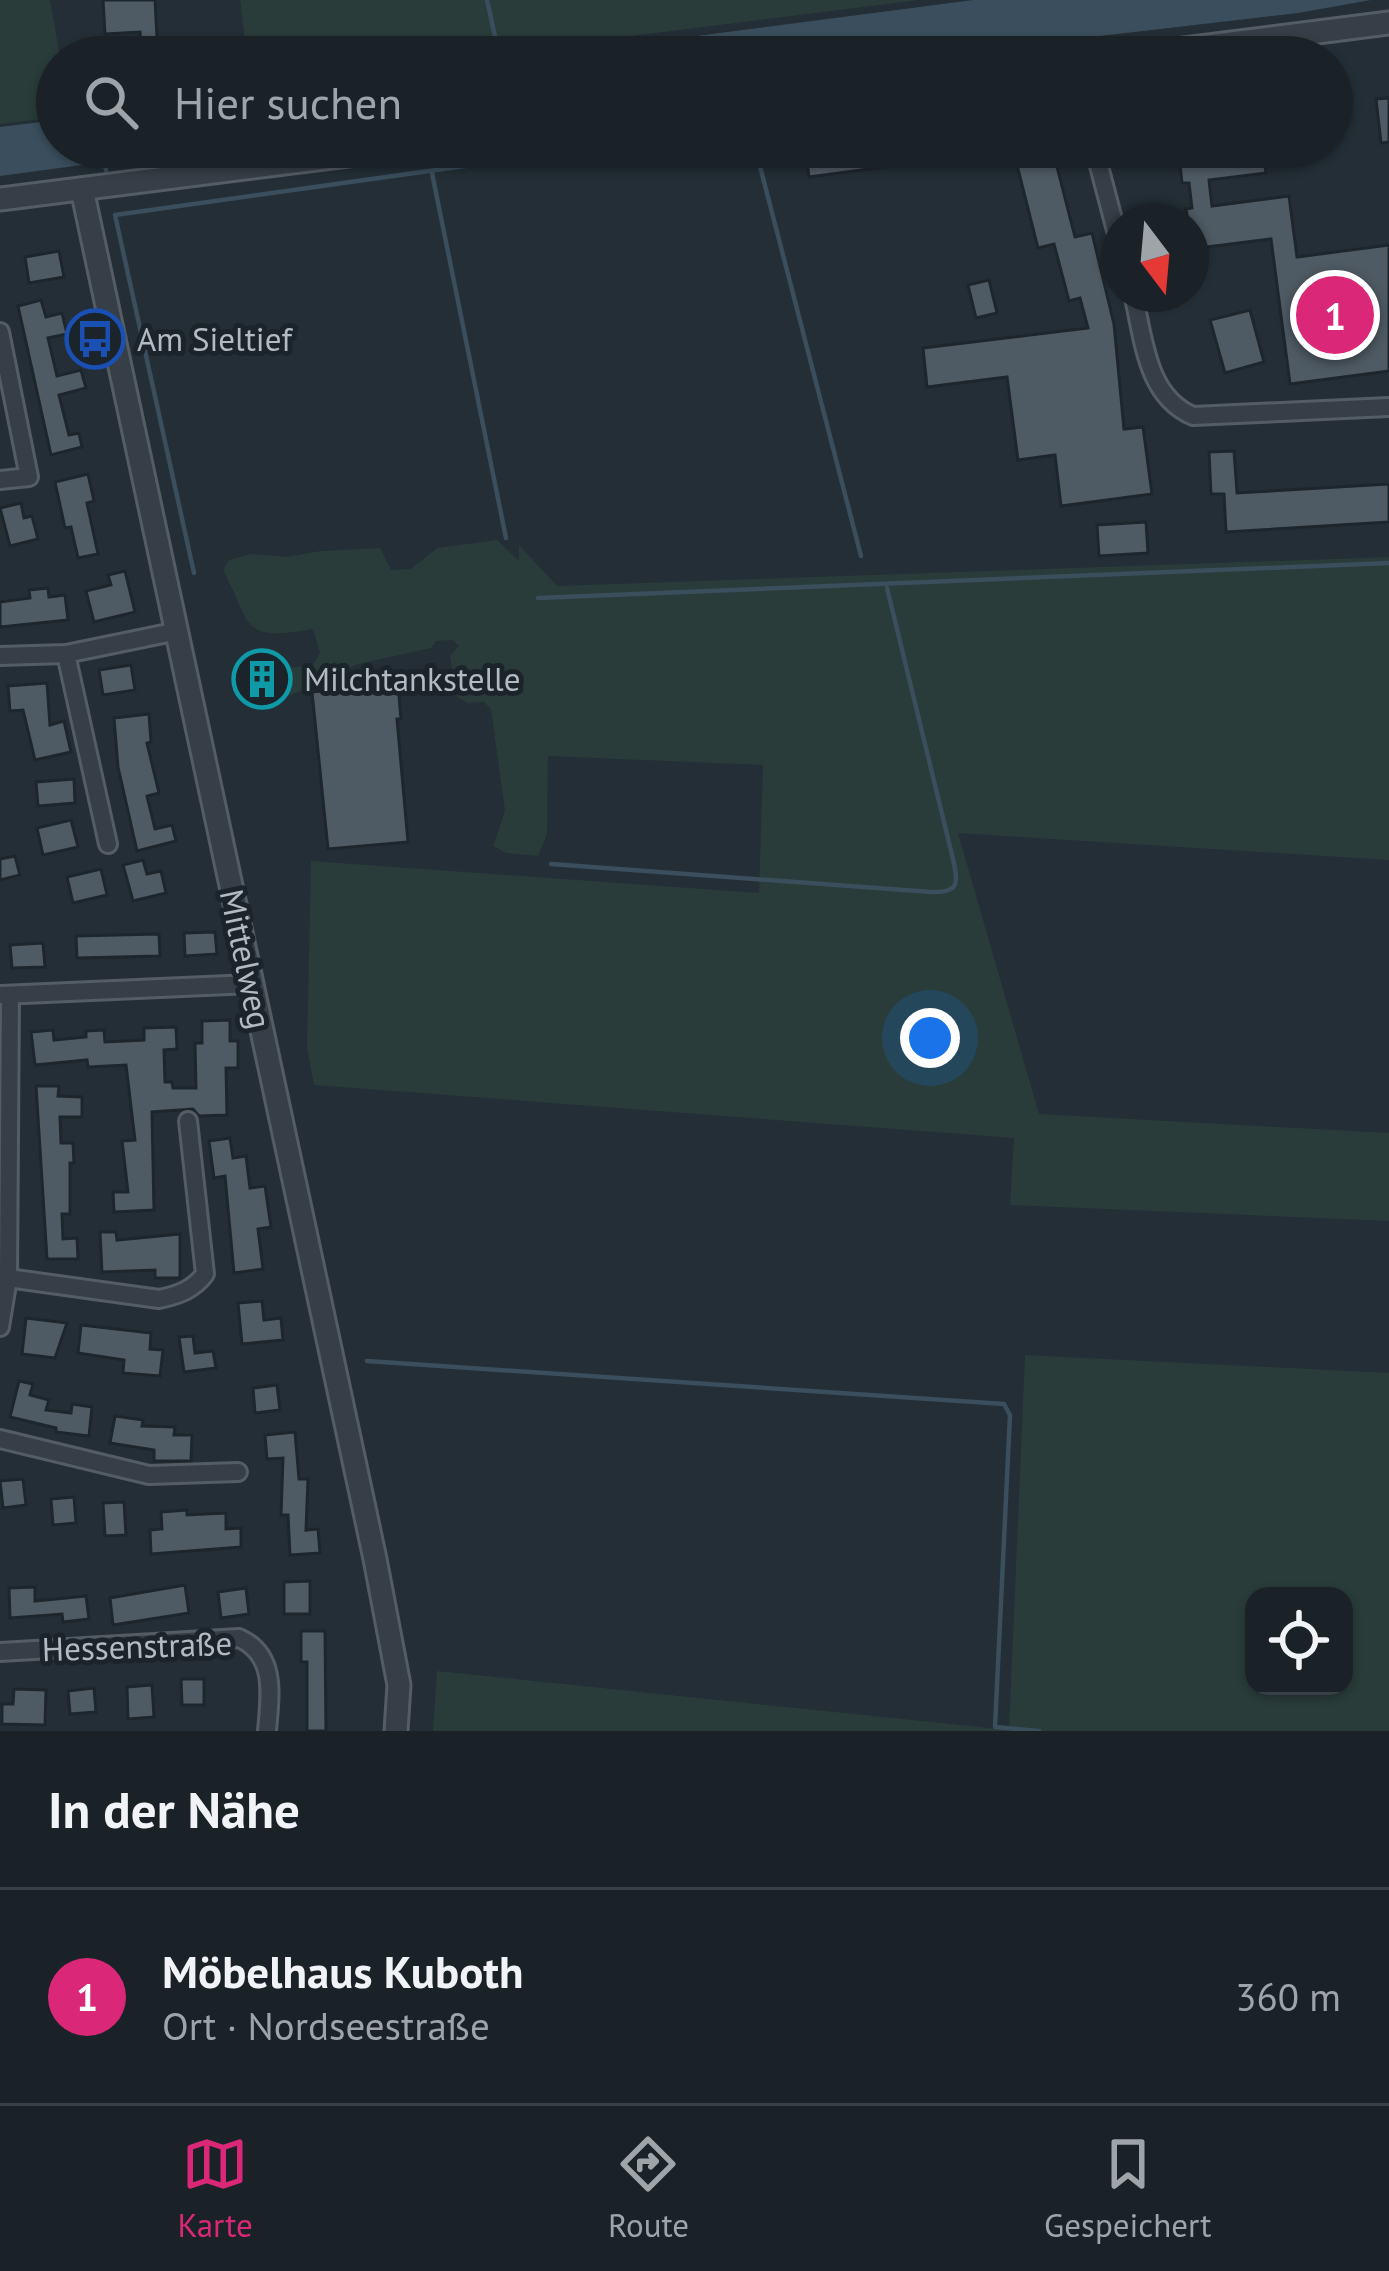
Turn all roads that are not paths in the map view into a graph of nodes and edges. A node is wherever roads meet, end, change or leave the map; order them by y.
1 (1389, 23) edge
2 (1287, 36) edge
3 (247, 168) edge
4 (1100, 168) edge
5 (82, 189) junction
6 (0, 199) edge
7 (1109, 204) edge
8 (1137, 312) edge
9 (0, 332) edge
10 (1389, 407) edge
11 (0, 480) edge
12 (178, 631) junction
13 (67, 654) junction
14 (0, 656) edge
15 (108, 844) dead end
16 (251, 984) junction
17 (5, 995) edge
18 (188, 1121) dead end
19 (8, 1278) junction
20 (0, 1328) edge
21 (0, 1439) edge
22 (238, 1472) dead end
23 (0, 1652) edge
24 (267, 1731) edge
25 (396, 1731) edge

1 - 2 street
3 - 5 street
4 - 7 street
5 - 6 street
5 - 12 street, Mittelweg
8 - 10 street
9 - 11 street
12 - 13 street
12 - 16 street, Mittelweg
13 - 14 street
13 - 15 street
16 - 17 street
16 - 25 street, Mittelweg
17 - 19 street
18 - 19 street
19 - 20 street
21 - 22 street
23 - 24 street, Hessenstraße

